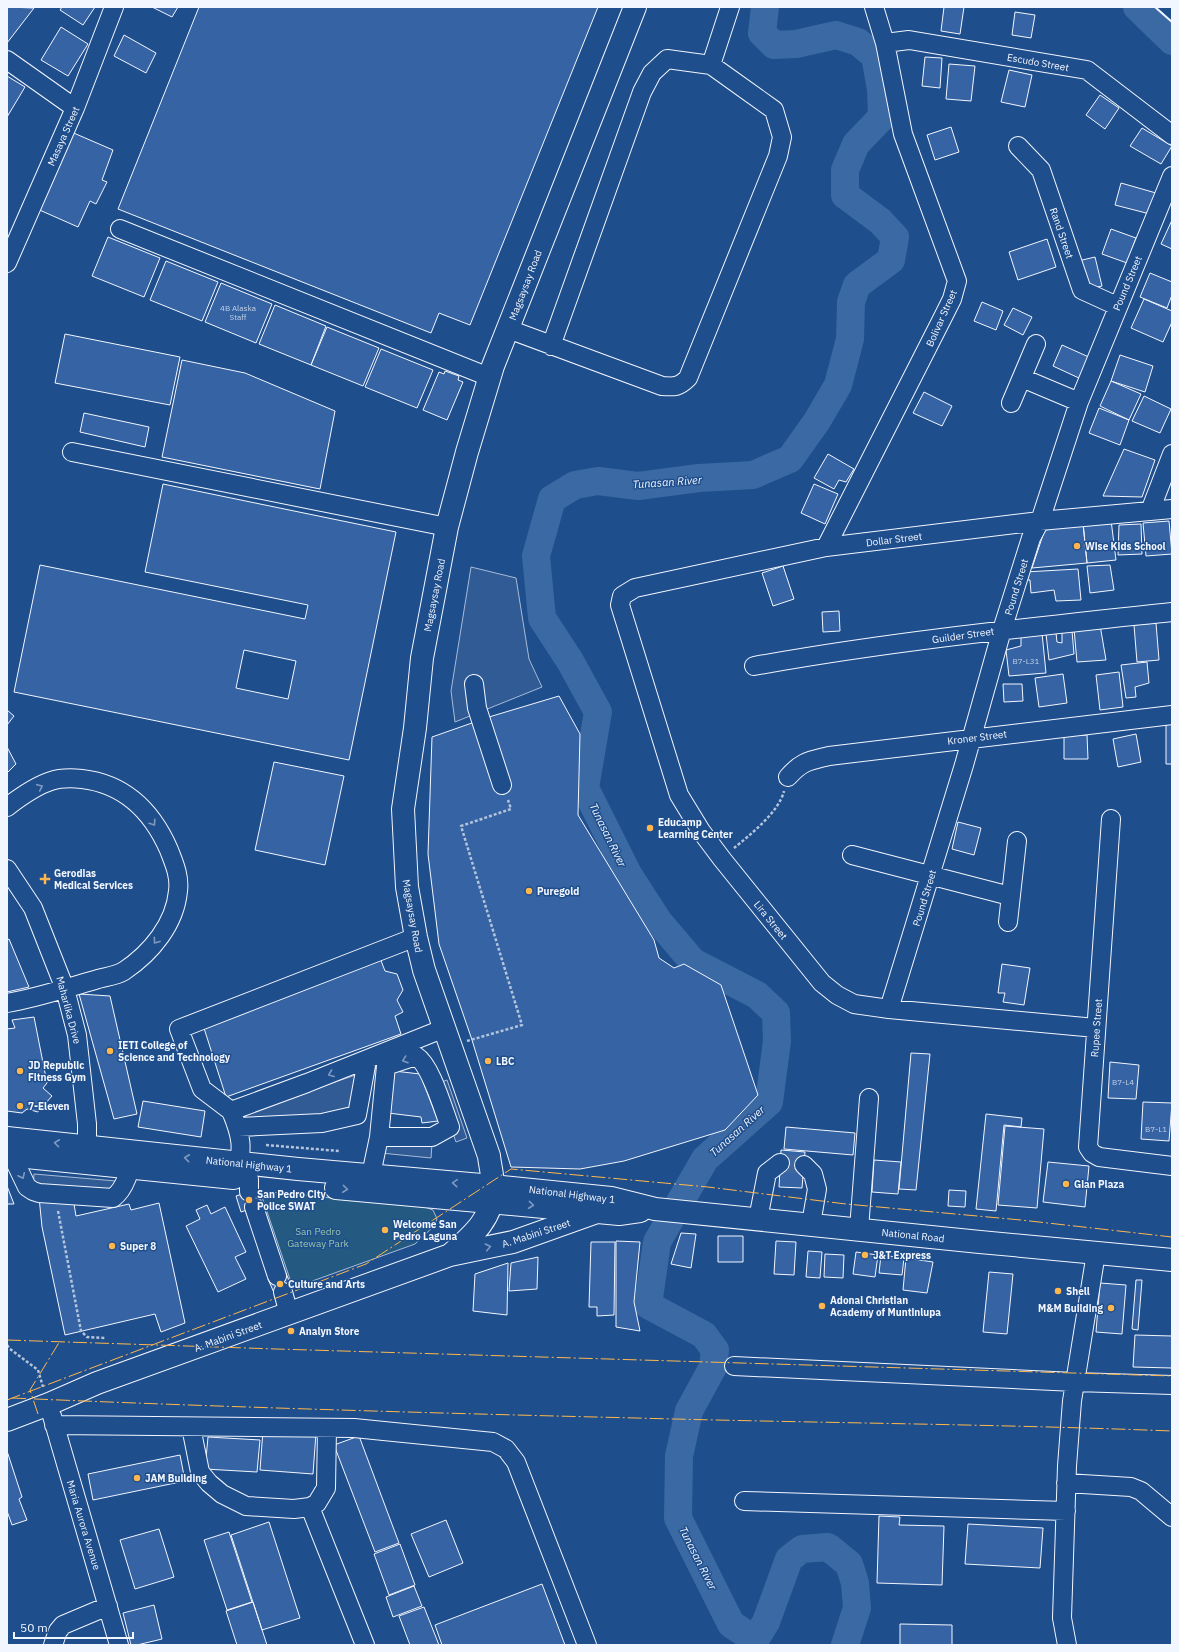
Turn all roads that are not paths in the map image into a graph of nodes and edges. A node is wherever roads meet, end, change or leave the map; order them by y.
1 (114, 7) edge
2 (634, 7) edge
3 (730, 7) edge
4 (874, 7) edge
5 (885, 43) junction
6 (7, 60) edge
7 (710, 65) junction
8 (75, 108) junction
9 (1172, 135) edge
10 (1018, 146) dead end
11 (1172, 176) edge
12 (120, 229) dead end
13 (7, 263) edge
14 (1118, 306) junction
15 (508, 329) junction
16 (1036, 344) dead end
17 (551, 346) junction
18 (489, 377) junction
19 (1022, 378) junction
20 (1079, 402) junction
21 (1011, 403) dead end
22 (72, 452) dead end
23 (1172, 454) edge
24 (1172, 509) edge
25 (1150, 511) junction
26 (1040, 521) junction
27 (447, 527) junction
28 (826, 547) junction
29 (622, 596) joint
30 (1172, 612) edge
31 (1002, 630) junction
32 (754, 666) dead end
33 (474, 684) dead end
34 (1172, 715) edge
35 (972, 738) junction
36 (788, 777) road end
37 (502, 785) road end
38 (7, 807) edge
39 (1111, 819) dead end
40 (1017, 841) dead end
41 (852, 856) dead end
42 (7, 869) edge
43 (931, 876) junction
44 (1010, 896) junction
45 (1008, 922) dead end
46 (416, 937) junction
47 (65, 989) junction
48 (7, 1003) edge
49 (889, 1009) junction
50 (1096, 1028) junction
51 (448, 1038) junction
52 (367, 1060) junction
53 (459, 1068) junction
54 (431, 1077) junction
55 (869, 1098) dead end
56 (234, 1119) junction
57 (379, 1137) junction
58 (12, 1147) edge
59 (86, 1155) junction
60 (132, 1160) junction
61 (780, 1163) dead end
62 (804, 1165) dead end
63 (1172, 1166) edge
64 (368, 1183) junction
65 (246, 1184) junction
66 (493, 1194) junction
67 (655, 1209) junction
68 (597, 1212) junction
69 (758, 1219) junction
70 (811, 1224) junction
71 (859, 1229) junction
72 (1096, 1253) junction
73 (450, 1255) junction
74 (1172, 1260) edge
75 (290, 1314) junction
76 (734, 1366) dead end
77 (1075, 1382) junction
78 (1172, 1385) edge
79 (49, 1404) junction
80 (7, 1420) edge
81 (54, 1426) junction
82 (191, 1427) junction
83 (326, 1428) junction
84 (1066, 1483) junction
85 (744, 1501) dead end
86 (310, 1507) junction
87 (1066, 1511) junction
88 (1172, 1517) edge
89 (108, 1606) junction
90 (53, 1645) edge
91 (119, 1645) edge
92 (365, 1645) edge
93 (587, 1645) edge
94 (1067, 1645) edge

1 - 8 street, Masaya Street
2 - 15 main road, Magsaysay Road
3 - 7 street
4 - 5 street, Bolivar Street
5 - 9 street, Escudo Street
5 - 28 street, Bolivar Street
6 - 8 street
7 - 17 street
7 - 17 street
8 - 13 street, Masaya Street
10 - 14 street, Rand Street
11 - 14 street, Pound Street
12 - 18 street
14 - 20 street, Pound Street
15 - 17 street
15 - 18 main road, Magsaysay Road
16 - 19 street
18 - 27 main road, Magsaysay Road
19 - 20 street
19 - 21 street
20 - 26 street, Pound Street
22 - 27 street
23 - 25 street
24 - 25 street, Dollar Street
25 - 26 street, Dollar Street
26 - 28 street, Dollar Street
26 - 31 street, Pound Street
27 - 46 main road, Magsaysay Road
28 - 29 street, Dollar Street
29 - 49 street, Lira Street
30 - 31 street, Guilder Street
31 - 32 street, Guilder Street
31 - 35 street, Pound Street
33 - 37 street
34 - 35 street, Kroner Street
35 - 36 street, Kroner Street
35 - 43 street, Pound Street
38 -> 47 street
39 - 50 street, Rupee Street
40 - 44 street
41 - 43 street
42 - 47 street, Maharlika Drive
43 - 44 street
43 - 49 street, Pound Street
44 - 45 street
46 - 51 main road, Magsaysay Road
46 - 56 street
47 - 48 street
47 - 59 street, Maharlika Drive
49 - 50 street, Lira Street
50 - 63 street, Rupee Street
51 - 52 street
51 - 53 main road, Magsaysay Road
52 -> 56 street
52 - 56 street
53 - 54 street
53 - 66 main road, Magsaysay Road
54 - 57 street
54 -> 57 street
55 - 71 street
56 - 65 street
57 - 64 street
58 - 59 main road, National Highway 1
58 -> 60 street
59 - 60 main road, National Highway 1
60 - 65 main road, National Highway 1
61 - 69 street
62 - 70 street
64 - 65 main road, National Highway 1
64 - 66 main road, National Highway 1
65 - 75 street
66 - 67 main road, National Highway 1
66 -> 68 main road, National Highway 1
66 - 73 main road, A. Mabini Street
67 - 68 main road, National Highway 1
67 - 69 main road, National Road
73 -> 68 main road, A. Mabini Street
69 - 70 main road, National Road
70 - 71 main road, National Road
71 - 72 main road, National Road
72 - 74 main road, National Road
72 - 77 street
73 - 75 main road, A. Mabini Street
75 - 79 main road, A. Mabini Street
76 - 77 street
77 - 78 street
77 - 84 street
79 - 80 main road, A. Mabini Street
79 - 81 street, Maria Aurora Avenue
81 - 82 street
81 - 89 street, Maria Aurora Avenue
82 - 83 street
82 - 86 street
83 - 86 street
83 - 93 street
84 - 87 street
84 - 88 street
85 - 87 street
86 - 92 street
87 - 94 street
89 - 90 street
89 - 91 street, Maria Aurora Avenue

